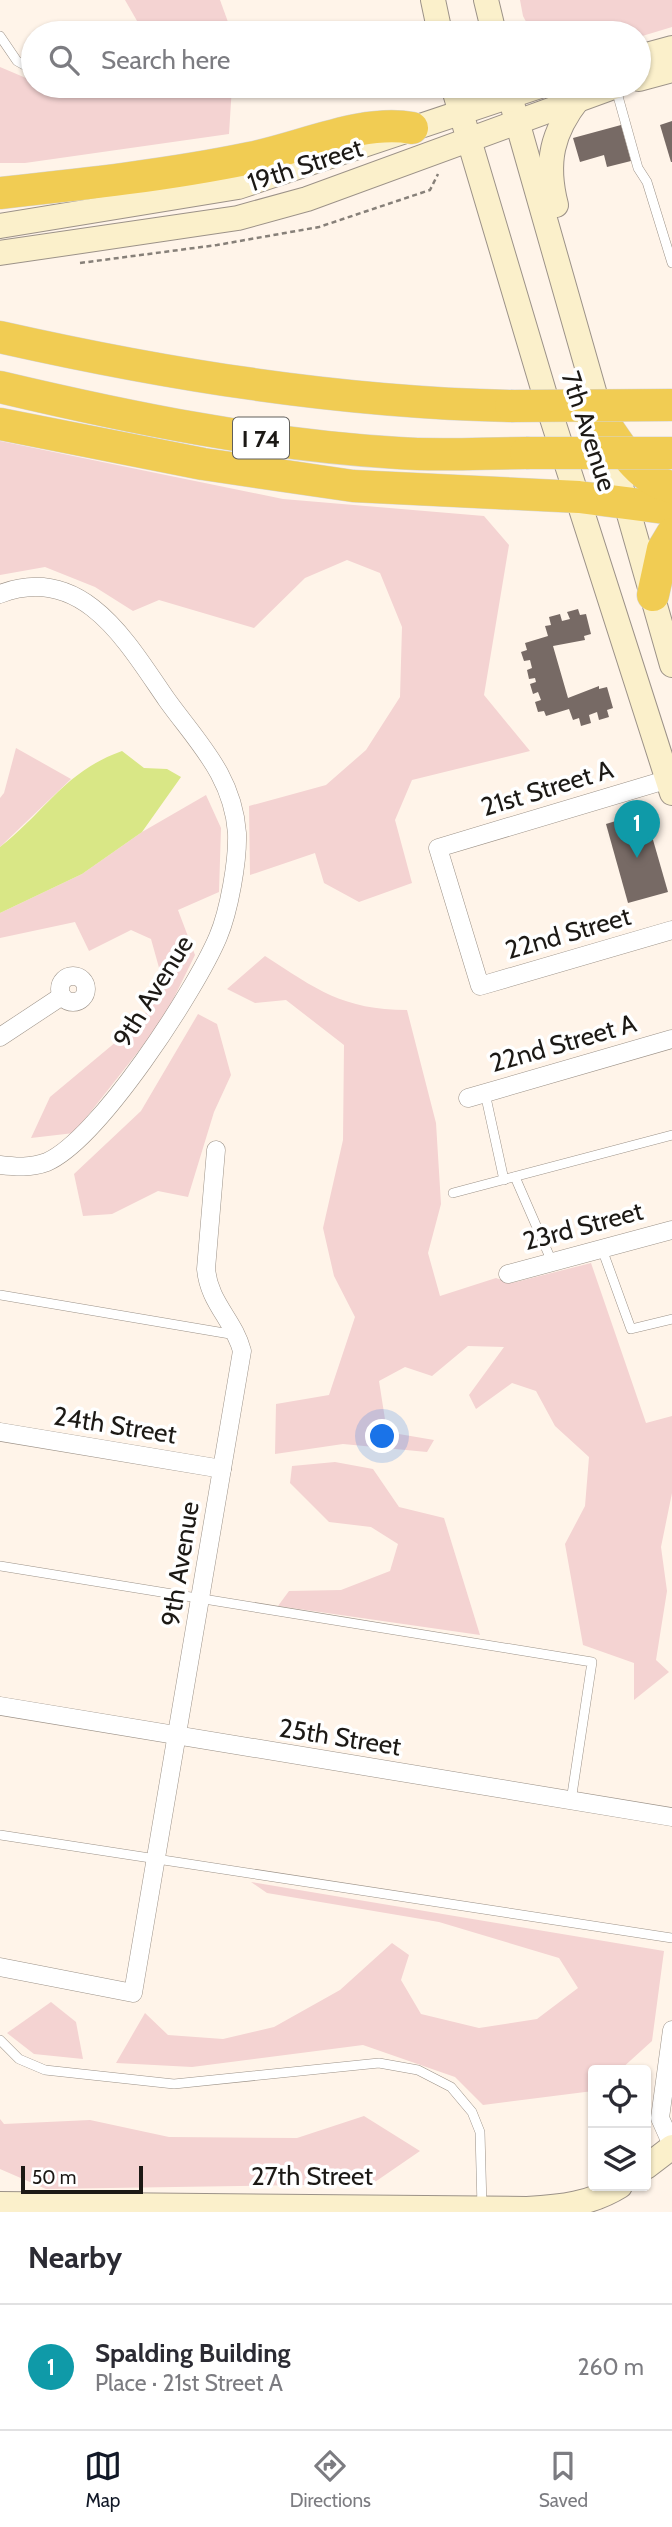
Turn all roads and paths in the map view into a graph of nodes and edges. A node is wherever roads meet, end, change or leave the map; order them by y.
1 (433, 0) edge
2 (486, 0) edge
3 (437, 21) edge
4 (491, 21) edge
5 (0, 36) edge
6 (672, 48) edge
7 (651, 54) edge
8 (21, 63) edge
9 (672, 70) edge
10 (651, 76) edge
11 (456, 98) edge
12 (491, 98) edge
13 (511, 98) edge
14 (579, 98) joint
15 (619, 98) edge
16 (460, 112) junction
17 (518, 121) junction
18 (412, 128) junction
19 (468, 141) junction
20 (0, 193) edge
21 (0, 226) edge
22 (0, 253) edge
23 (672, 263) edge
24 (560, 271) junction
25 (0, 337) edge
26 (0, 387) edge
27 (672, 405) edge
28 (0, 424) edge
29 (605, 424) junction
30 (672, 453) edge
31 (672, 487) edge
32 (579, 498) junction
33 (627, 505) junction
34 (672, 509) edge
35 (672, 534) edge
36 (0, 594) edge
37 (653, 595) junction
38 (672, 665) edge
39 (671, 784) edge
40 (672, 930) edge
41 (480, 986) joint
42 (62, 996) dead end
43 (0, 1037) edge
44 (672, 1039) edge
45 (477, 1095) joint
46 (672, 1135) edge
47 (216, 1150) dead end
48 (9, 1166) edge
49 (515, 1177) junction
50 (504, 1180) junction
51 (453, 1193) dead end
52 (672, 1230) edge
53 (602, 1248) junction
54 (552, 1262) junction
55 (508, 1274) dead end
56 (0, 1296) edge
57 (672, 1319) edge
58 (238, 1335) junction
59 (0, 1432) edge
60 (222, 1469) junction
61 (0, 1566) edge
62 (202, 1600) junction
63 (0, 1706) edge
64 (177, 1736) junction
65 (570, 1801) junction
66 (672, 1818) edge
67 (0, 1835) edge
68 (156, 1861) junction
69 (672, 1938) edge
70 (0, 1967) edge
71 (672, 2030) edge
72 (0, 2040) edge
73 (672, 2146) edge
74 (651, 2163) edge
75 (612, 2191) edge
76 (0, 2204) edge
77 (46, 2208) edge
78 (139, 2208) edge
79 (482, 2208) junction
80 (388, 2209) edge

1 - 3 main road
2 - 4 main road
5 - 8 lane
6 - 7 main road
9 - 10 main road
11 - 16 main road, 7th Avenue
12 - 16 main road, 19th Street
13 - 17 main road, 7th Avenue
14 - 17 main road, 19th Street
14 - 24 main road
15 - 23 lane
16 - 18 main road, 19th Street
16 - 19 main road, 7th Avenue
17 - 19 main road, 19th Street
17 - 24 main road, 7th Avenue
18 - 20 highway
18 - 21 main road, 19th Street
19 - 22 main road, 19th Street
19 - 32 main road, 7th Avenue
24 - 29 main road, 7th Avenue
25 - 27 highway, I 74, bridge
26 - 30 highway, I 74, bridge
28 - 32 highway
29 - 31 highway
29 - 33 main road, 7th Avenue
32 - 33 highway
32 - 39 main road, 7th Avenue
33 - 34 highway
33 - 37 main road, 7th Avenue
35 - 37 highway
36 - 48 street, 9th Avenue
37 - 38 main road, 7th Avenue
39 - 41 street, 21st Street A
40 - 41 street, 22nd Street
42 - 43 street
44 - 45 street, 22nd Street A
45 - 50 lane
46 - 49 lane
47 - 58 street
49 - 50 lane
49 - 54 lane
50 - 51 lane
52 - 53 street, 23rd Street
53 - 54 street, 23rd Street
53 - 57 lane
54 - 55 street, 23rd Street
56 - 58 lane
58 - 60 street, 9th Avenue
59 - 60 street, 24th Street
60 - 62 street, 9th Avenue
61 - 62 lane
62 - 64 street, 9th Avenue
62 - 65 lane
63 - 64 street, 25th Street
64 - 65 street, 25th Street
64 - 68 street, 9th Avenue
65 - 66 street, 25th Street
67 - 68 lane
68 - 69 lane
68 - 70 street, 9th Avenue
71 - 73 street
72 - 79 lane
73 - 74 main road
75 - 79 main road, 27th Street
76 - 77 main road, 27th Street
77 - 78 main road, 27th Street
78 - 80 main road, 27th Street
79 - 80 main road, 27th Street

